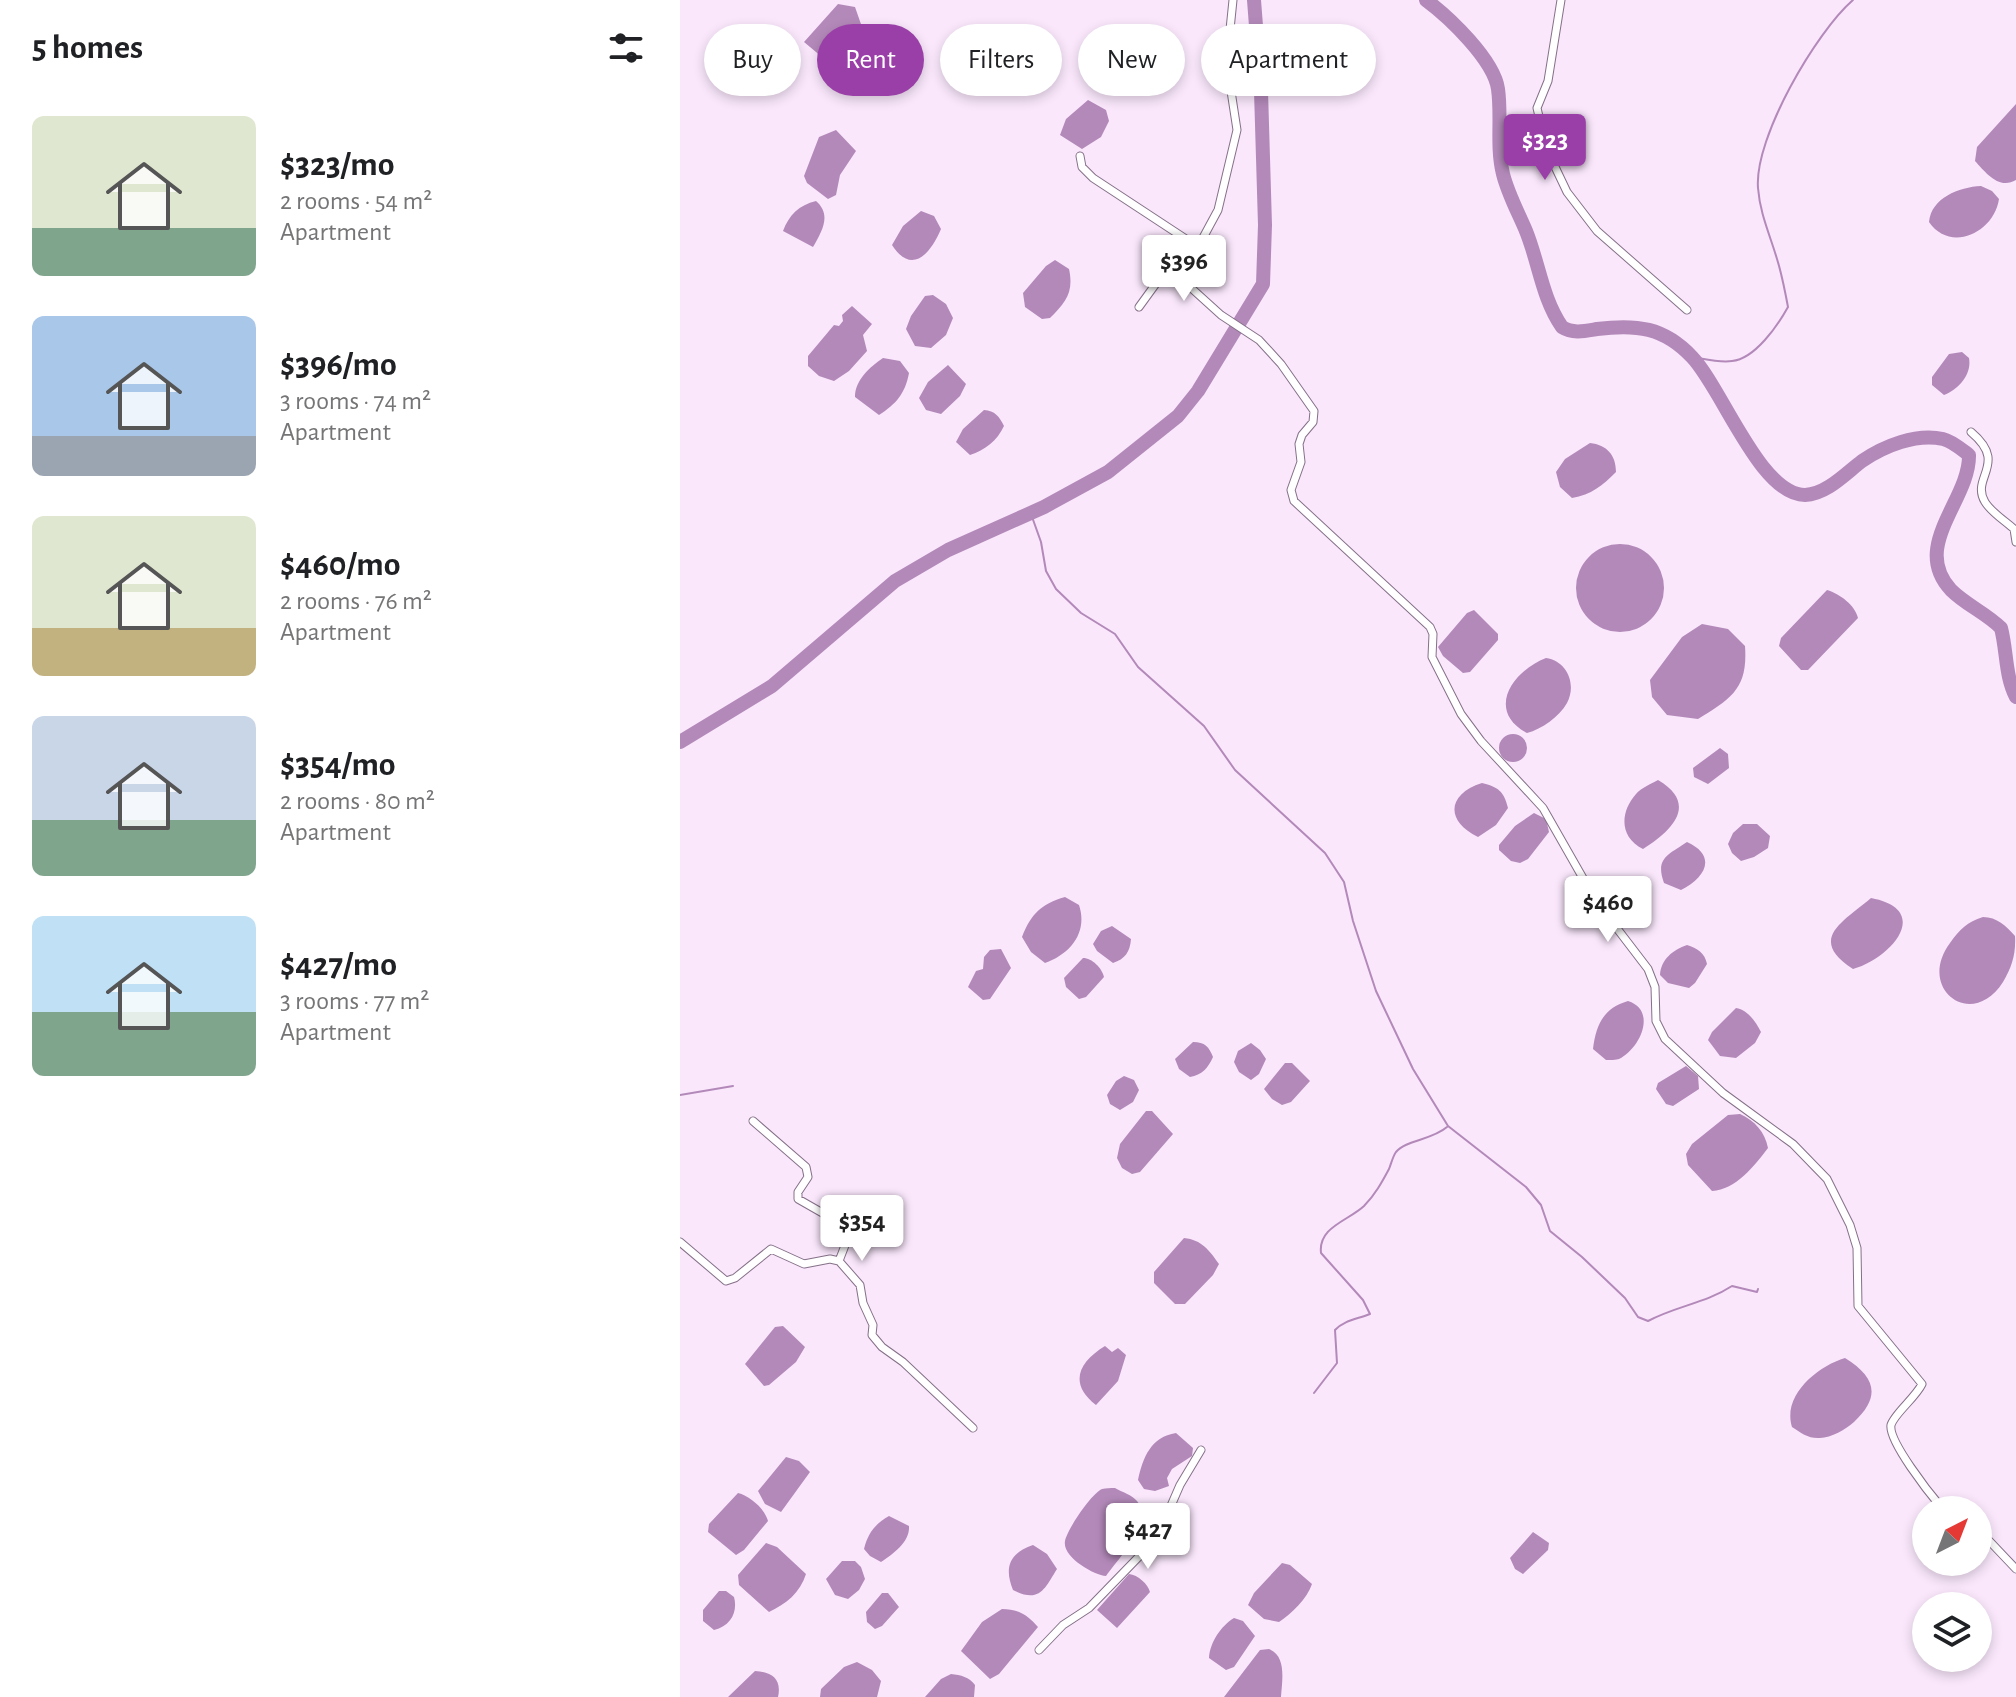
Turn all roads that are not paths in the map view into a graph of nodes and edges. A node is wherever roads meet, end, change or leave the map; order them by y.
1 (1233, 0) edge
2 (1561, 0) edge
3 (1080, 156) dead end
4 (1198, 247) junction
5 (1168, 267) junction
6 (1139, 307) dead end
7 (1687, 310) dead end
8 (1971, 432) dead end
9 (2016, 542) edge
10 (753, 1121) dead end
11 (680, 1242) edge
12 (839, 1261) junction
13 (973, 1428) dead end
14 (1201, 1450) dead end
15 (1932, 1496) edge
16 (1992, 1544) edge
17 (2016, 1569) edge
18 (1039, 1650) dead end

1 - 4 street
2 - 7 street
3 - 4 street
4 - 5 street
5 - 6 street
5 - 15 street
8 - 9 street
10 - 12 street
11 - 12 street
12 - 13 street
14 - 18 street
16 - 17 street

